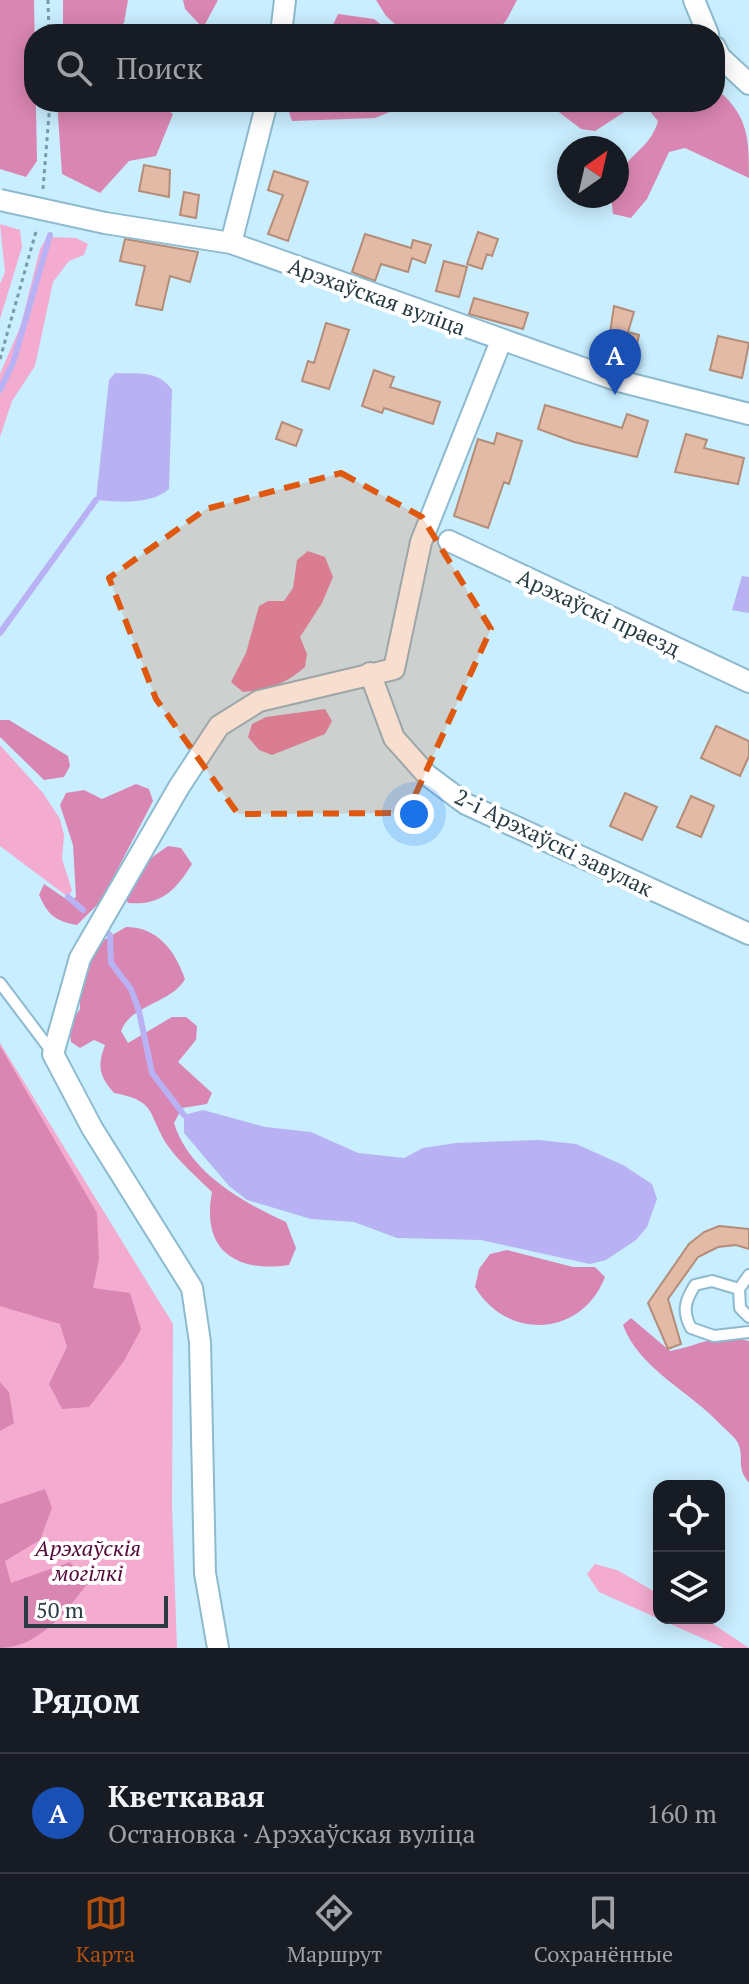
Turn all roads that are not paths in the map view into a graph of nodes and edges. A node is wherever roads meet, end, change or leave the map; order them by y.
1 (285, 0) edge
2 (694, 0) edge
3 (282, 24) edge
4 (704, 24) edge
5 (725, 62) edge
6 (749, 84) edge
7 (264, 112) edge
8 (0, 200) edge
9 (231, 243) junction
10 (501, 341) junction
11 (749, 414) edge
12 (449, 541) dead end
13 (370, 673) junction
14 (749, 682) edge
15 (749, 934) edge
16 (0, 983) edge
17 (53, 1054) junction
18 (749, 1275) edge
19 (739, 1289) junction
20 (749, 1317) edge
21 (749, 1332) edge
22 (218, 1648) edge

1 - 3 street
2 - 4 street
5 - 6 street
7 - 9 street
8 - 9 street, Арэхаўская вуліца, bridge
9 - 10 street, Арэхаўская вуліца
10 - 11 street, Арэхаўская вуліца
10 - 13 street
12 - 14 street, Арэхаўскі праезд
13 - 15 street, 2-і Арэхаўскі завулак
13 - 17 street
16 - 17 lane
17 - 22 street
18 - 19 lane
19 - 20 lane
19 - 21 lane

